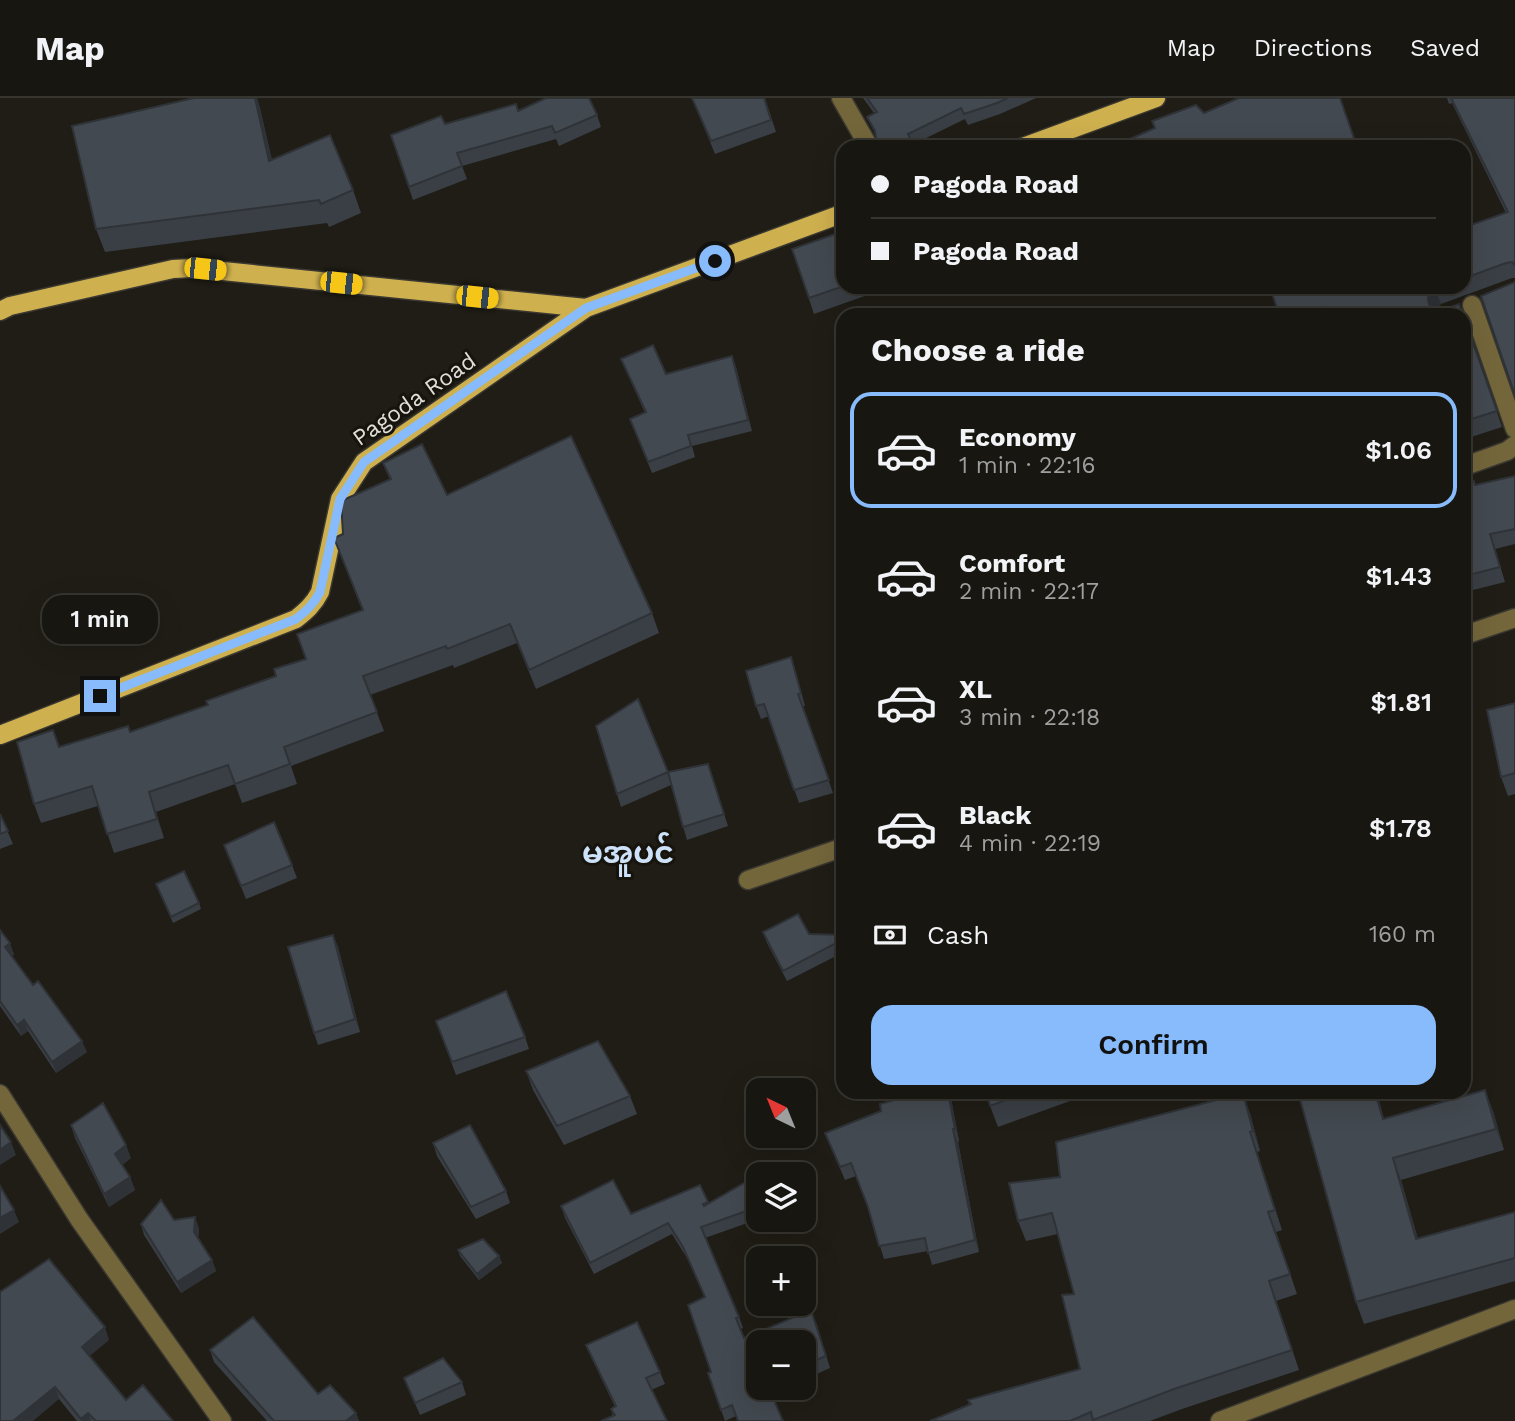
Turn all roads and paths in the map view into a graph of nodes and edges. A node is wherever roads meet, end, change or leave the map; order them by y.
1 (841, 98) edge
2 (1156, 98) edge
3 (865, 140) edge
4 (1042, 140) edge
5 (836, 216) edge
6 (586, 308) junction
7 (1464, 308) edge
8 (0, 311) edge
9 (1515, 429) edge
10 (1515, 445) edge
11 (1471, 464) edge
12 (1515, 618) edge
13 (1471, 633) edge
14 (0, 735) edge
15 (836, 850) edge
16 (748, 880) dead end
17 (0, 1094) edge
18 (1515, 1309) edge
19 (222, 1421) edge
20 (1220, 1421) edge

1 - 3 street
2 - 4 main road
5 - 6 main road, Pagoda Road
6 - 8 main road, Pagoda Road
6 - 14 main road, Pagoda Road
7 - 9 street
10 - 11 street
12 - 13 street
15 - 16 street
17 - 19 street
18 - 20 street

